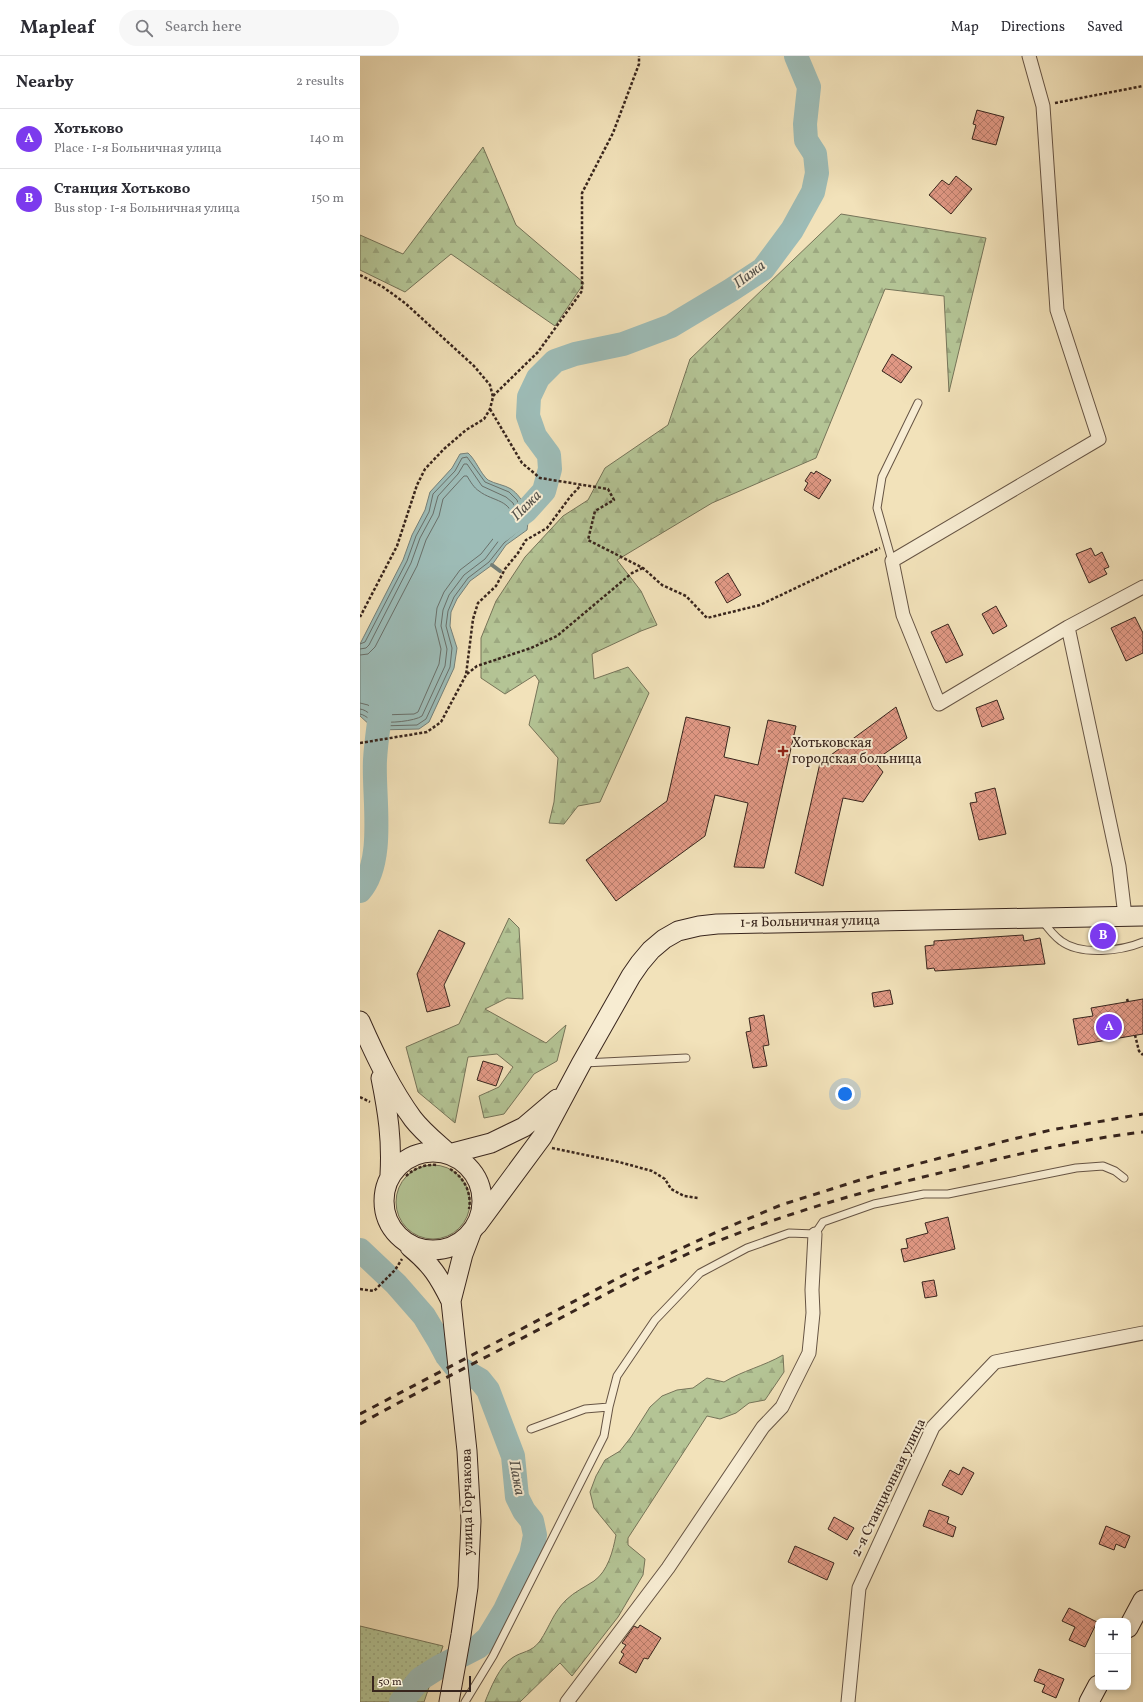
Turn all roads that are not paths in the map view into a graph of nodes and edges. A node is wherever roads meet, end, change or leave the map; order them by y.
1 (1029, 56) edge
2 (918, 403) dead end
3 (892, 561) junction
4 (1143, 587) edge
5 (1068, 627) junction
6 (1134, 916) edge
7 (1041, 918) junction
8 (1143, 942) edge
9 (360, 1021) edge
10 (686, 1058) dead end
11 (377, 1061) junction
12 (581, 1064) junction
13 (564, 1093) junction
14 (446, 1163) junction
15 (396, 1178) junction
16 (1124, 1178) dead end
17 (472, 1223) junction
18 (815, 1234) junction
19 (407, 1244) junction
20 (451, 1301) junction
21 (1143, 1333) edge
22 (609, 1407) junction
23 (531, 1429) dead end
24 (1143, 1600) edge
25 (1131, 1622) edge
26 (1096, 1690) edge
27 (456, 1701) edge
28 (567, 1702) edge
29 (848, 1702) edge
30 (1089, 1702) edge

1 - 3 street
2 - 3 lane
3 - 5 street
4 - 5 street
5 - 6 street
6 - 7 main road, 1-я Больничная улица
7 - 8 lane
7 - 12 main road, 1-я Больничная улица
9 - 11 main road
10 - 12 lane
11 - 14 main road
11 - 15 main road
12 - 13 main road, 1-я Больничная улица
13 - 14 main road
13 - 17 main road, 1-я Больничная улица
14 - 15 main road
14 - 17 main road
15 - 19 main road
16 - 18 lane
17 - 19 main road
17 - 20 main road
18 - 22 lane
18 - 28 street
19 - 20 main road
20 - 27 main road, улица Горчакова
21 - 29 street, 2-я Станционная улица
22 - 23 lane
22 - 27 lane
24 - 25 main road
26 - 30 main road

